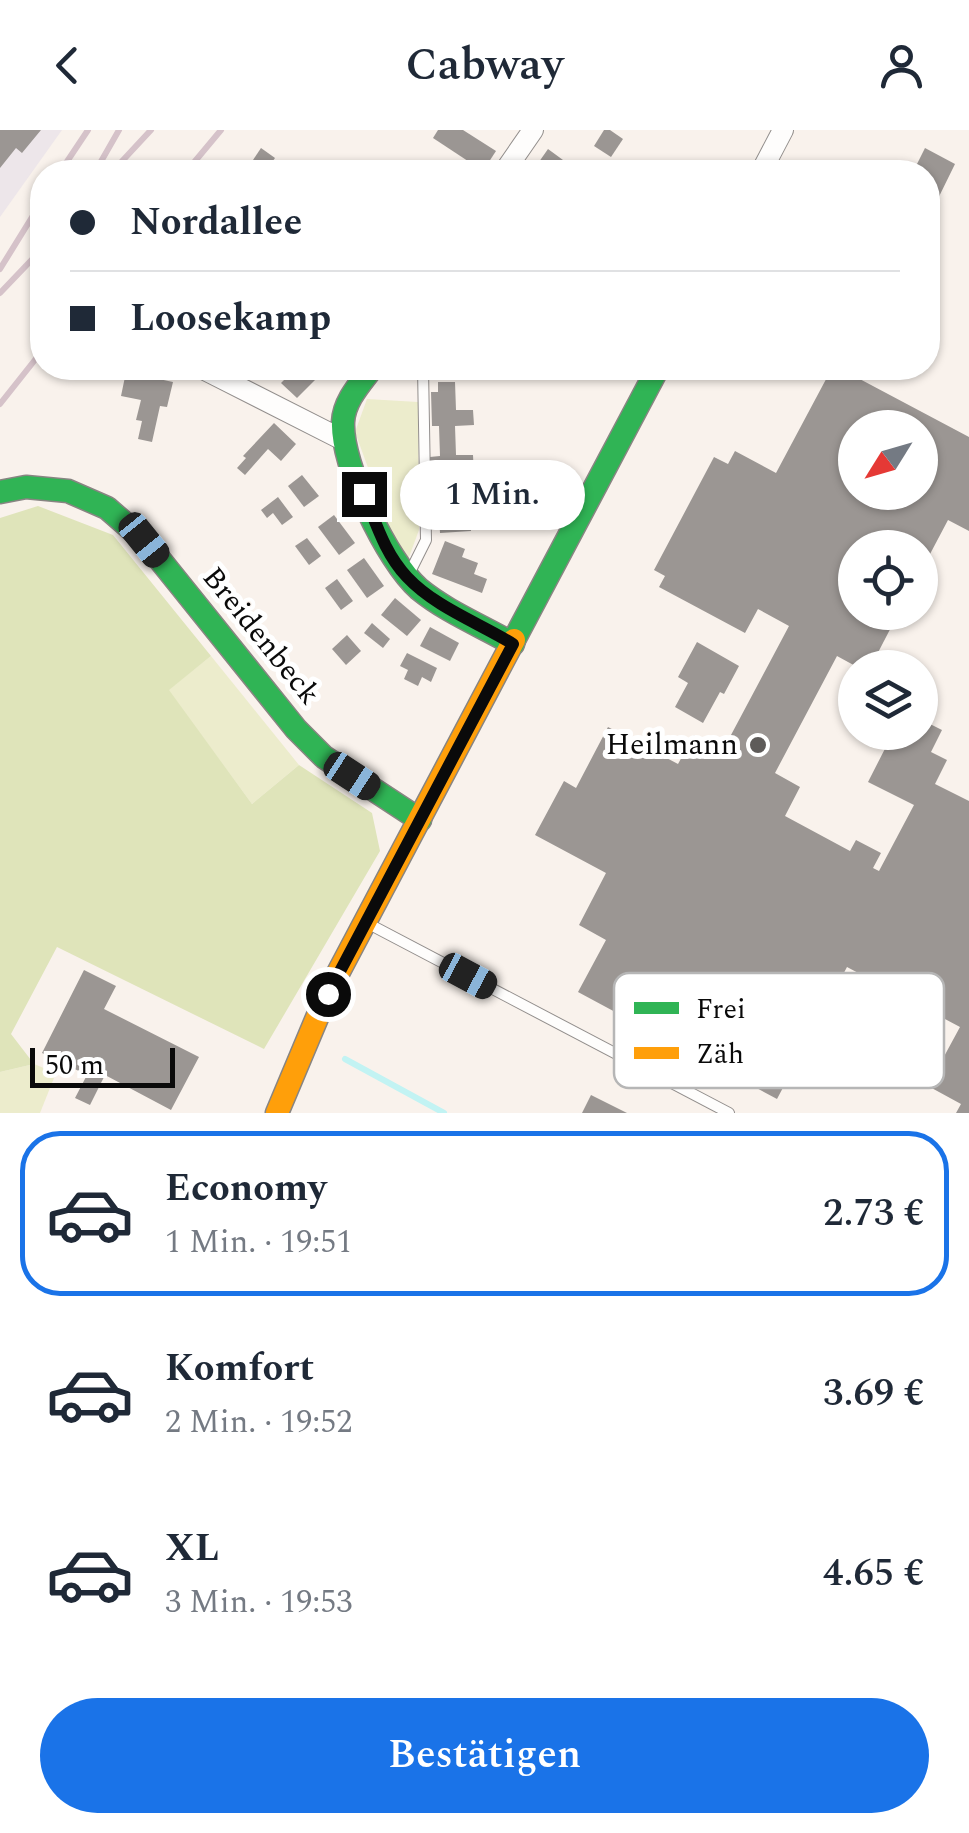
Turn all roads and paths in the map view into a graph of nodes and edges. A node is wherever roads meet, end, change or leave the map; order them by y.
1 (533, 130) edge
2 (783, 130) edge
3 (512, 160) edge
4 (767, 160) edge
5 (224, 380) edge
6 (364, 380) edge
7 (423, 380) edge
8 (652, 380) edge
9 (345, 442) junction
10 (0, 492) edge
11 (407, 578) junction
12 (513, 644) junction
13 (420, 820) junction
14 (366, 922) junction
15 (614, 1052) edge
16 (682, 1088) edge
17 (276, 1113) edge
18 (730, 1113) edge

1 - 3 street
2 - 4 street
5 - 9 street
6 - 9 street
7 - 11 lane
8 - 12 street
9 - 11 street
10 - 13 street, Breidenbeck
11 - 12 street
12 - 13 street
13 - 14 street
14 - 15 lane
14 - 17 street
16 - 18 lane

